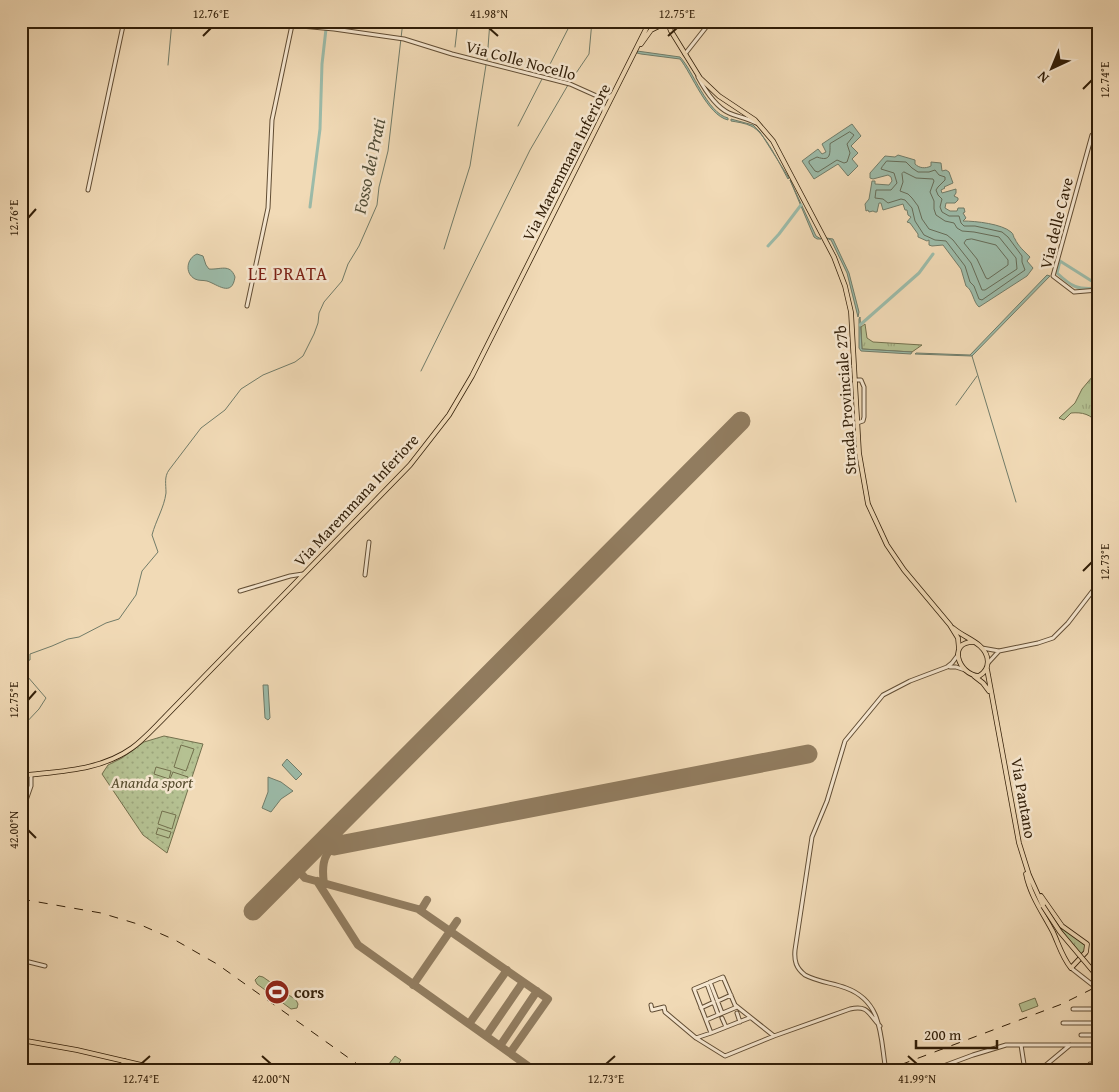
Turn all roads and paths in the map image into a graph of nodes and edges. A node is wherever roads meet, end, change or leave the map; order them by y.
1 (124, 21) edge
2 (263, 21) edge
3 (652, 21) edge
4 (667, 21) edge
5 (711, 21) edge
6 (292, 26) junction
7 (660, 26) junction
8 (670, 32) junction
9 (638, 47) junction
10 (684, 55) junction
11 (694, 70) junction
12 (614, 93) junction
13 (599, 98) junction
14 (609, 103) junction
15 (736, 107) junction
16 (604, 114) junction
17 (732, 114) junction
18 (761, 125) junction
19 (1098, 132) edge
20 (88, 190) dead end
21 (1098, 290) edge
22 (247, 306) dead end
23 (855, 380) junction
24 (857, 423) junction
25 (369, 542) dead end
26 (303, 574) junction
27 (365, 575) dead end
28 (1098, 584) edge
29 (240, 591) dead end
30 (950, 625) junction
31 (974, 642) junction
32 (982, 648) junction
33 (959, 649) junction
34 (998, 651) junction
35 (958, 654) junction
36 (988, 663) junction
37 (946, 667) junction
38 (987, 669) junction
39 (965, 670) junction
40 (972, 675) junction
41 (990, 692) junction
42 (31, 775) junction
43 (21, 776) edge
44 (24, 806) dead end
45 (1025, 864) junction
46 (1033, 885) junction
47 (21, 960) edge
48 (46, 966) dead end
49 (1071, 968) junction
50 (1098, 977) edge
51 (708, 983) junction
52 (1097, 988) edge
53 (731, 995) junction
54 (716, 1002) junction
55 (651, 1005) dead end
56 (737, 1007) junction
57 (701, 1008) junction
58 (1073, 1009) dead end
59 (1098, 1009) edge
60 (737, 1013) dead end
61 (720, 1014) junction
62 (722, 1018) dead end
63 (750, 1018) junction
64 (706, 1020) junction
65 (740, 1022) junction
66 (1063, 1023) dead end
67 (1098, 1023) edge
68 (880, 1026) junction
69 (726, 1027) junction
70 (711, 1033) junction
71 (777, 1035) junction
72 (1081, 1035) dead end
73 (1098, 1035) edge
74 (696, 1038) junction
75 (21, 1040) edge
76 (1021, 1045) junction
77 (1070, 1045) junction
78 (1098, 1045) edge
79 (125, 1061) junction
80 (1090, 1064) dead end
81 (942, 1066) junction
82 (164, 1070) edge
83 (886, 1070) edge
84 (115, 1071) edge
85 (930, 1071) edge
86 (944, 1071) edge
87 (1025, 1071) edge
88 (1045, 1071) edge
89 (1088, 1071) edge

1 - 20 street
2 - 6 street, Via Colle Nocello
3 - 7 main road
3 - 9 main road, Via Maremmana Inferiore
4 - 7 main road, Via Maremmana Inferiore
4 - 8 main road
5 - 10 street
6 - 13 street, Via Colle Nocello
6 - 22 street
7 - 8 main road
7 - 9 main road, Via Maremmana Inferiore
8 - 10 main road
9 - 12 main road, Via Maremmana Inferiore
10 - 11 main road
11 - 15 main road
11 - 17 street
12 - 13 street
12 - 14 main road, Via Maremmana Inferiore
13 - 14 street, Via Colle Nocello
13 - 16 street
14 - 16 main road, Via Maremmana Inferiore
15 - 17 street
15 - 18 main road
16 - 26 main road, Via Maremmana Inferiore
17 - 18 street
18 - 23 main road, Strada Provinciale 27b
19 - 21 street, Via delle Cave
23 - 24 main road, Strada Provinciale 27b
23 - 24 street
24 - 30 main road, Strada Provinciale 27b
25 - 27 street
26 - 29 street
26 - 42 main road, Via Maremmana Inferiore
28 - 34 street
30 - 31 main road
30 - 33 main road
31 - 32 main road
31 - 33 main road
32 - 34 street
32 - 36 main road
33 - 35 main road
34 - 36 street
35 - 37 street
35 - 39 main road
36 - 38 main road
37 - 39 street
37 - 68 street
38 - 40 main road
38 - 41 main road, Via Pantano
39 - 40 main road
40 - 41 main road
41 - 45 main road, Via Pantano
42 - 43 main road, Via Maremmana Inferiore
42 - 44 street
45 - 46 main road, Via Pantano
45 - 49 main road
46 - 49 main road
46 - 50 main road, Via Pantano, bridge
47 - 48 street
49 - 52 street
51 - 53 street
51 - 54 street
51 - 57 street
53 - 54 street
53 - 56 street
54 - 57 street
54 - 61 street
55 - 74 street
56 - 61 street
56 - 63 street
57 - 64 street
58 - 59 street
60 - 65 street
61 - 64 street
62 - 69 street
63 - 65 street
63 - 71 street
64 - 70 street
65 - 69 street
66 - 67 street
68 - 71 street
68 - 83 street
69 - 70 street
70 - 74 street
71 - 74 street
72 - 73 street
75 - 79 main road
76 - 77 street
76 - 81 street
76 - 87 street
77 - 78 street
77 - 88 street
79 - 82 main road
79 - 84 street
80 - 89 street
81 - 85 street
81 - 86 street

